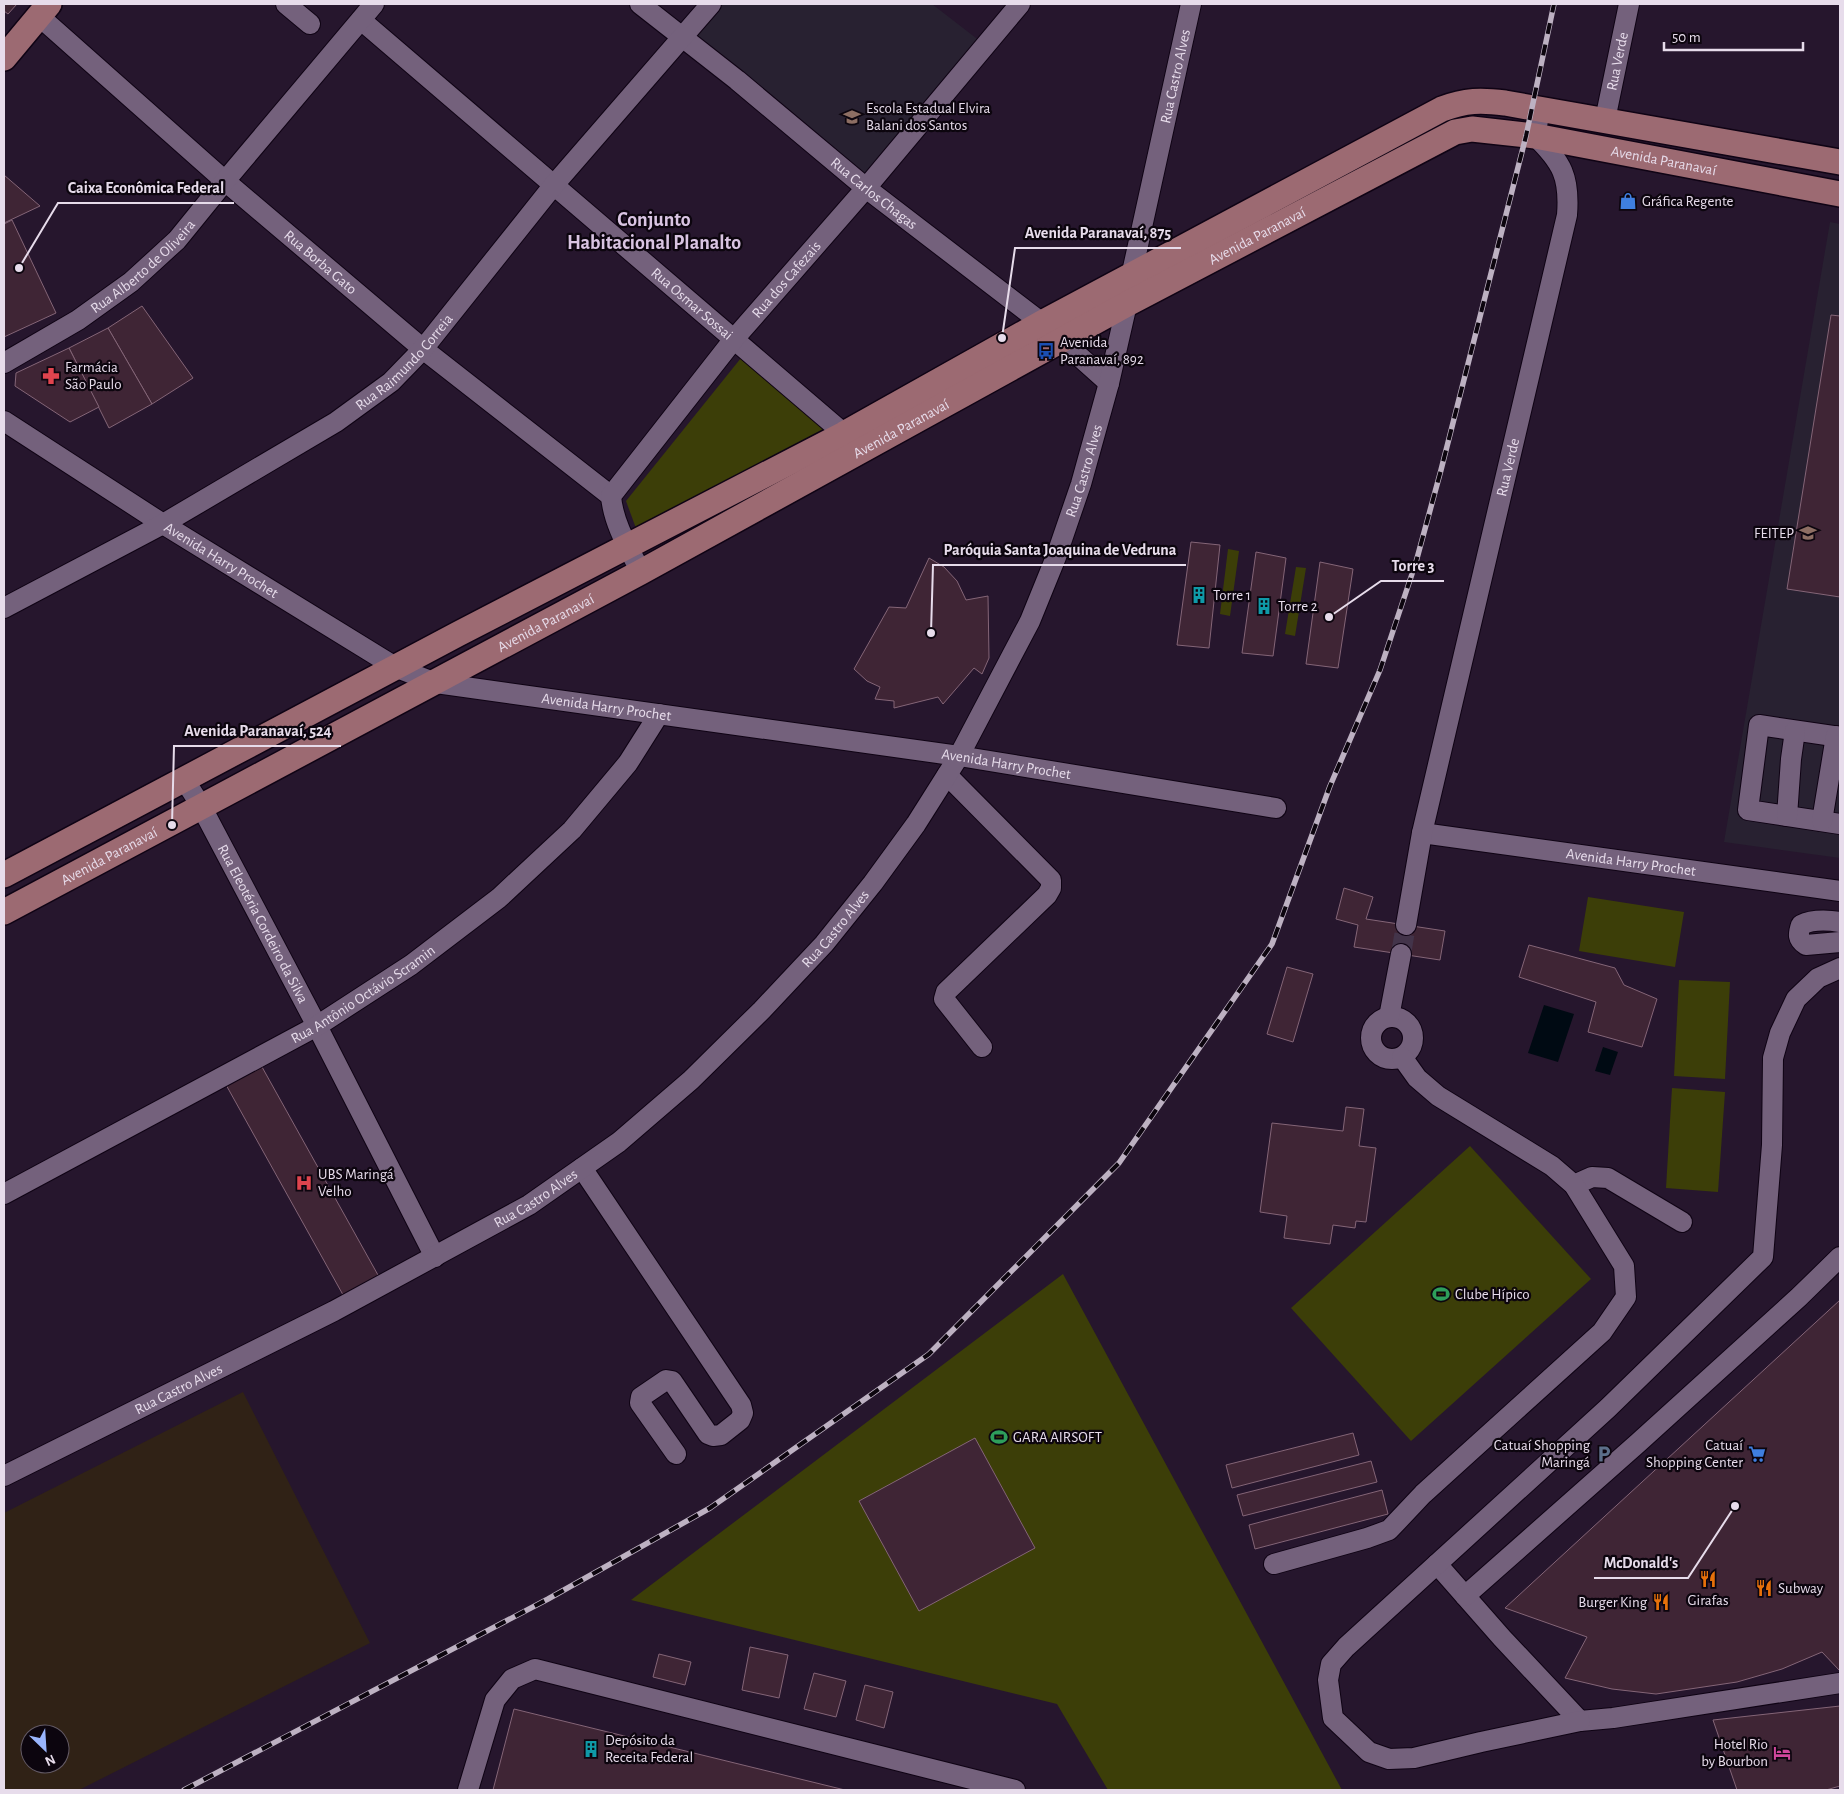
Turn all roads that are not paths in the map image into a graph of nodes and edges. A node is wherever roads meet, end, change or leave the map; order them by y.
1 (286, 4) edge
2 (374, 4) edge
3 (640, 4) edge
4 (711, 4) edge
5 (1020, 4) edge
6 (1191, 4) edge
7 (1629, 4) edge
8 (44, 10) edge
9 (361, 20) junction
10 (310, 24) dead end
11 (683, 38) junction
12 (4, 58) edge
13 (1540, 110) junction
14 (1605, 120) junction
15 (1536, 136) junction
16 (1840, 162) edge
17 (225, 180) junction
18 (553, 186) junction
19 (866, 188) junction
20 (1840, 194) edge
21 (1131, 277) junction
22 (1128, 304) junction
23 (1042, 323) junction
24 (734, 339) junction
25 (1061, 339) junction
26 (423, 349) junction
27 (4, 363) edge
28 (1109, 383) junction
29 (4, 421) edge
30 (844, 434) junction
31 (863, 450) junction
32 (611, 496) junction
33 (164, 524) junction
34 (628, 547) junction
35 (641, 572) junction
36 (4, 608) edge
37 (397, 668) junction
38 (436, 683) junction
39 (659, 714) junction
40 (1795, 731) junction
41 (1838, 736) edge
42 (959, 756) junction
43 (947, 775) junction
44 (184, 779) junction
45 (201, 806) junction
46 (1276, 808) dead end
47 (1787, 816) junction
48 (1831, 822) edge
49 (1422, 833) junction
50 (4, 875) edge
51 (1840, 892) edge
52 (4, 912) edge
53 (1840, 922) edge
54 (1406, 925) tunnel mouth
55 (1840, 942) edge
56 (1401, 954) tunnel mouth
57 (1840, 968) edge
58 (1389, 1017) junction
59 (317, 1026) junction
60 (982, 1046) dead end
61 (1402, 1057) junction
62 (582, 1168) junction
63 (1574, 1185) junction
64 (4, 1194) edge
65 (1682, 1222) dead end
66 (1840, 1256) edge
67 (435, 1257) junction
68 (676, 1454) dead end
69 (4, 1476) edge
70 (1274, 1564) dead end
71 (1438, 1564) junction
72 (1465, 1596) junction
73 (1840, 1683) edge
74 (1580, 1721) junction
75 (468, 1790) edge
76 (1015, 1790) edge

1 - 10 street
2 - 9 street, Rua Alberto de Oliveira
3 - 11 street, Rua Carlos Chagas
4 - 11 street, Rua Raimundo Correia
5 - 19 street, Rua dos Cafezais
6 - 21 street, Rua Castro Alves
7 - 14 street, Rua Verde
8 - 12 main road
8 - 17 street, Rua Borba Gato
9 - 17 street, Rua Alberto de Oliveira
9 - 18 street, Rua Osmar Sossai
11 - 18 street, Rua Raimundo Correia
11 - 19 street, Rua Carlos Chagas
13 - 14 main road, Avenida Paranavaí
13 - 15 street
13 - 21 main road, Avenida Paranavaí
14 - 16 main road, Avenida Paranavaí
15 - 20 main road, Avenida Paranavaí
15 - 22 main road, Avenida Paranavaí
15 - 49 street, Rua Verde
17 - 26 street, Rua Borba Gato
17 - 27 street, Rua Alberto de Oliveira
18 - 24 street, Rua Osmar Sossai
18 - 26 street, Rua Raimundo Correia
19 - 23 street, Rua Carlos Chagas
19 - 24 street, Rua dos Cafezais
21 - 22 street, Rua Castro Alves
21 - 23 main road, Avenida Paranavaí
22 - 25 main road, Avenida Paranavaí
22 - 28 street, Rua Castro Alves
23 - 25 street, Rua Carlos Chagas
23 - 30 main road, Avenida Paranavaí
24 - 30 street, Rua Osmar Sossai
24 - 32 street, Rua dos Cafezais
25 - 28 street, Rua Carlos Chagas
25 - 31 main road, Avenida Paranavaí
26 - 32 street, Rua Borba Gato
26 - 33 street, Rua Raimundo Correia
28 - 42 street, Rua Castro Alves
29 - 33 street, Avenida Harry Prochet
30 - 31 street, Rua Osmar Sossai
30 - 34 main road, Avenida Paranavaí
31 - 35 main road, Avenida Paranavaí
32 - 34 street
33 - 36 street, Rua Raimundo Correia
33 - 37 street, Avenida Harry Prochet
34 - 35 street
34 - 37 main road, Avenida Paranavaí
35 - 38 main road, Avenida Paranavaí
37 - 38 street, Avenida Harry Prochet
37 - 44 main road, Avenida Paranavaí
38 - 39 street, Avenida Harry Prochet
38 - 45 main road, Avenida Paranavaí
39 - 42 street, Avenida Harry Prochet
39 - 59 street, Rua Antônio Octávio Scramin
40 - 41 street
40 - 47 street
40 - 47 street
41 - 48 street
42 - 43 street, Rua Castro Alves
42 - 46 street, Avenida Harry Prochet
43 - 60 street
43 - 62 street, Rua Castro Alves
44 - 45 street, Rua Eleotéria Cordeiro da Silva
44 - 50 main road, Avenida Paranavaí
45 - 52 main road, Avenida Paranavaí
45 - 59 street, Rua Eleotéria Cordeiro da Silva
47 - 48 street
49 - 51 street, Avenida Harry Prochet
49 - 54 street, Rua Verde
53 - 55 street
56 - 58 street
57 - 71 street
58 - 61 street
58 - 61 street
59 - 64 street, Rua Antônio Octávio Scramin
59 - 67 street, Rua Eleotéria Cordeiro da Silva
61 - 63 street
62 - 67 street, Rua Castro Alves
62 - 68 street
63 - 65 street
63 - 70 street
66 - 72 street
67 - 69 street, Rua Castro Alves
71 - 72 street
71 - 74 street
72 - 74 street
73 - 74 street
75 - 76 street

